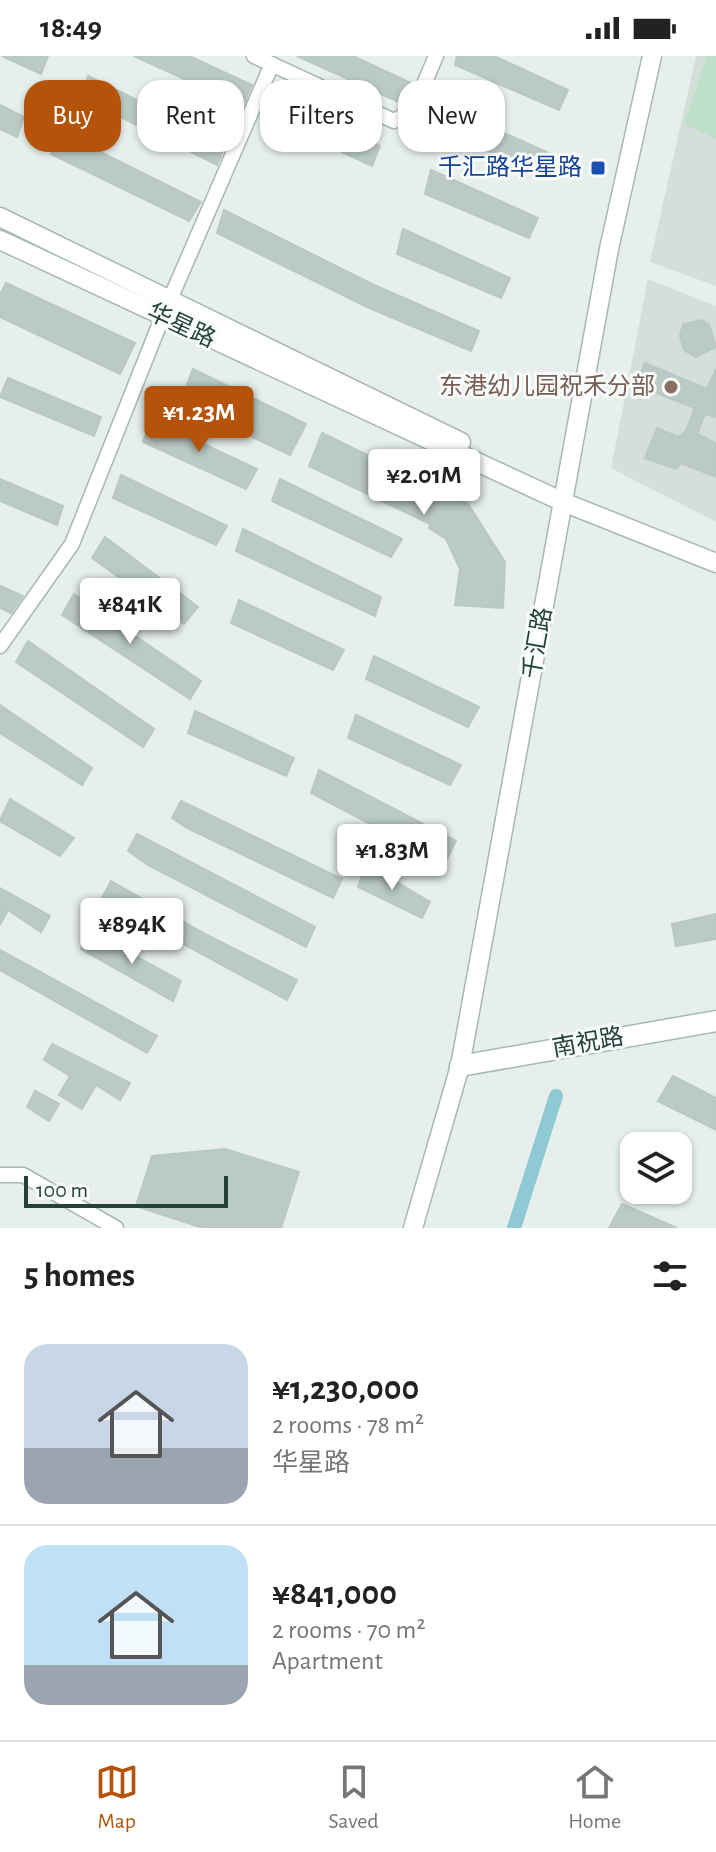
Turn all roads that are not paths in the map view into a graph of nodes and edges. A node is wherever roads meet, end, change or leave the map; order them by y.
1 (254, 56) edge
2 (436, 56) edge
3 (652, 56) edge
4 (272, 64) junction
5 (0, 217) edge
6 (0, 240) edge
7 (169, 300) junction
8 (162, 318) junction
9 (563, 502) junction
10 (716, 563) edge
11 (0, 646) edge
12 (716, 1021) edge
13 (460, 1066) junction
14 (0, 1175) edge
15 (116, 1228) edge
16 (413, 1228) edge

1 - 4 street
2 - 4 street
3 - 9 street, 千汇路
4 - 7 street
5 - 7 street
6 - 8 street, 华星路
7 - 8 street
7 - 9 street
8 - 9 street, 华星路
8 - 11 street
9 - 10 street, 华星路
9 - 13 street, 千汇路
12 - 13 main road, 南祝路
13 - 16 street, 千汇路
14 - 15 street

